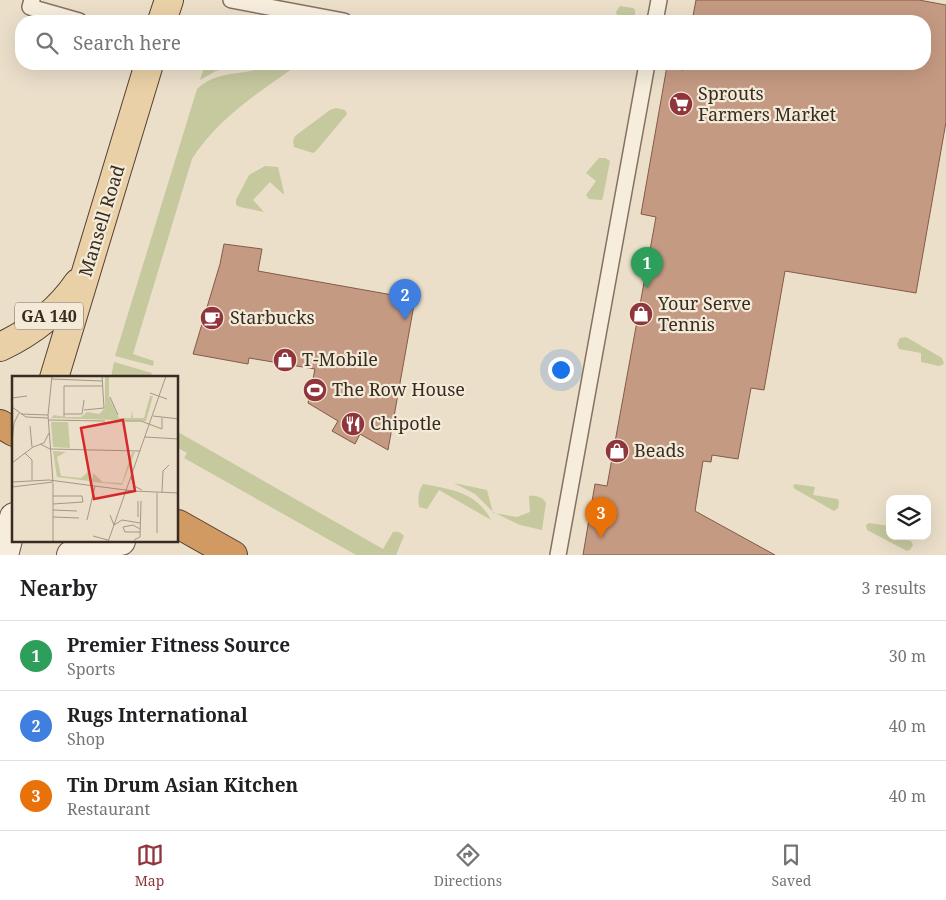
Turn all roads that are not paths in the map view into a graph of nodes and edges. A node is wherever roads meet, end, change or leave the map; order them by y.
1 (168, 0) edge
2 (230, 0) edge
3 (659, 0) edge
4 (31, 4) edge
5 (61, 15) edge
6 (164, 15) edge
7 (311, 15) edge
8 (656, 15) edge
9 (148, 70) edge
10 (646, 70) edge
11 (86, 272) junction
12 (0, 347) edge
13 (55, 376) edge
14 (0, 424) edge
15 (12, 431) edge
16 (12, 525) edge
17 (185, 533) edge
18 (95, 542) edge
19 (4, 555) edge
20 (71, 555) edge
21 (233, 555) edge
22 (558, 555) edge

1 - 6 main road
2 - 7 lane
3 - 8 lane
4 - 5 lane
9 - 11 main road, Mansell Road / GA 140
10 - 22 lane
11 - 12 main road, GA 140
11 - 13 main road, Mansell Road / GA 140
14 - 15 highway
16 - 19 main road
17 - 21 highway
18 - 20 main road

